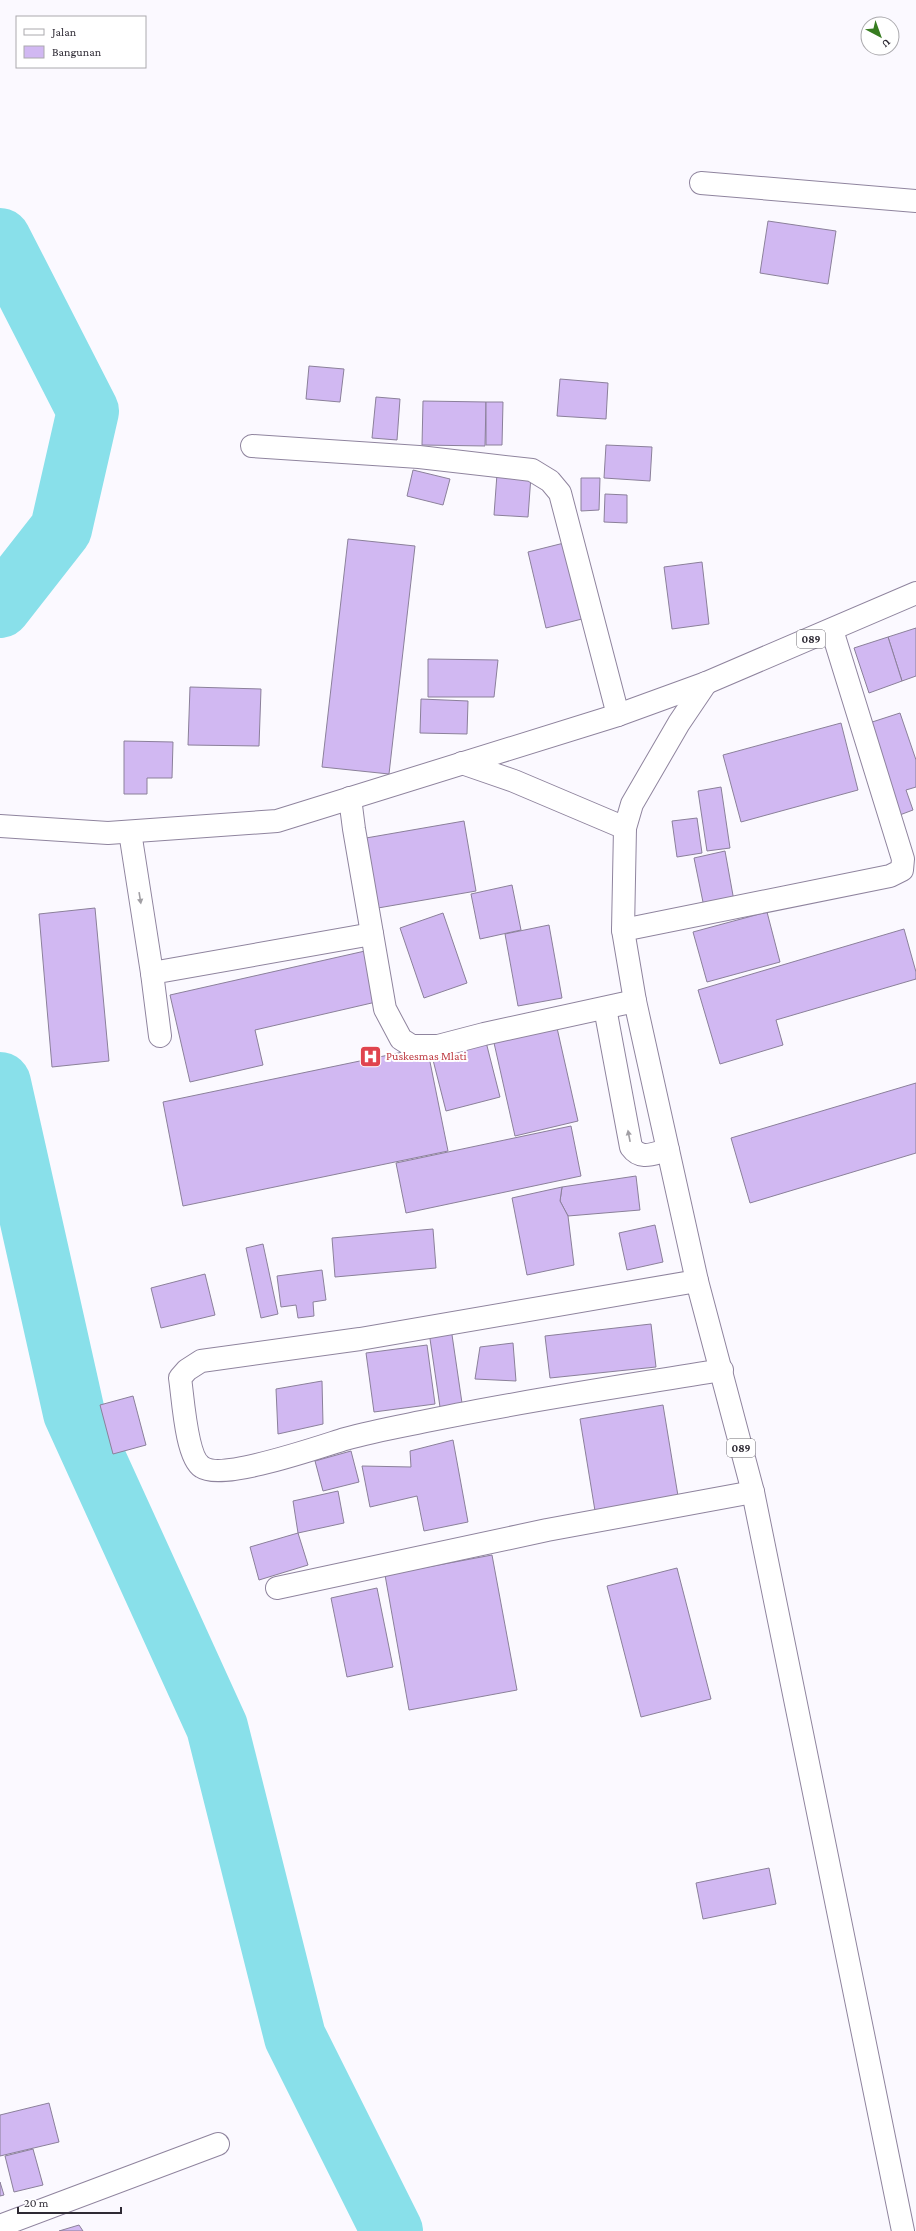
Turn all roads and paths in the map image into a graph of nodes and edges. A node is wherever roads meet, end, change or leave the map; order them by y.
1 (701, 183) dead end
2 (916, 200) edge
3 (252, 446) dead end
4 (916, 593) edge
5 (832, 630) junction
6 (706, 683) junction
7 (618, 715) junction
8 (462, 763) junction
9 (350, 798) junction
10 (0, 826) edge
11 (625, 828) junction
12 (130, 832) junction
13 (623, 930) junction
14 (372, 934) junction
15 (152, 973) junction
16 (635, 1001) junction
17 (605, 1008) junction
18 (160, 1036) dead end
19 (668, 1150) junction
20 (697, 1281) junction
21 (722, 1370) junction
22 (753, 1492) junction
23 (277, 1588) dead end
24 (218, 2144) dead end
25 (4, 2227) edge
26 (904, 2231) edge

1 - 2 street
3 - 7 street
4 - 5 street, 089
5 - 6 street, 089
5 - 13 street
6 - 7 street
6 - 11 street, 089
7 - 8 street
8 - 9 street
8 - 11 street
9 - 12 street
9 - 14 street
10 - 12 street
11 - 13 street, 089
12 -> 15 street
13 - 16 street, 089
14 - 15 street
14 - 17 street
15 - 18 street
16 - 17 street
16 - 19 street, 089
19 -> 17 street
19 - 20 street, 089
20 - 21 street, 089
20 - 21 street
21 - 22 street, 089
22 - 23 street
22 - 26 street, 089
24 - 25 street

